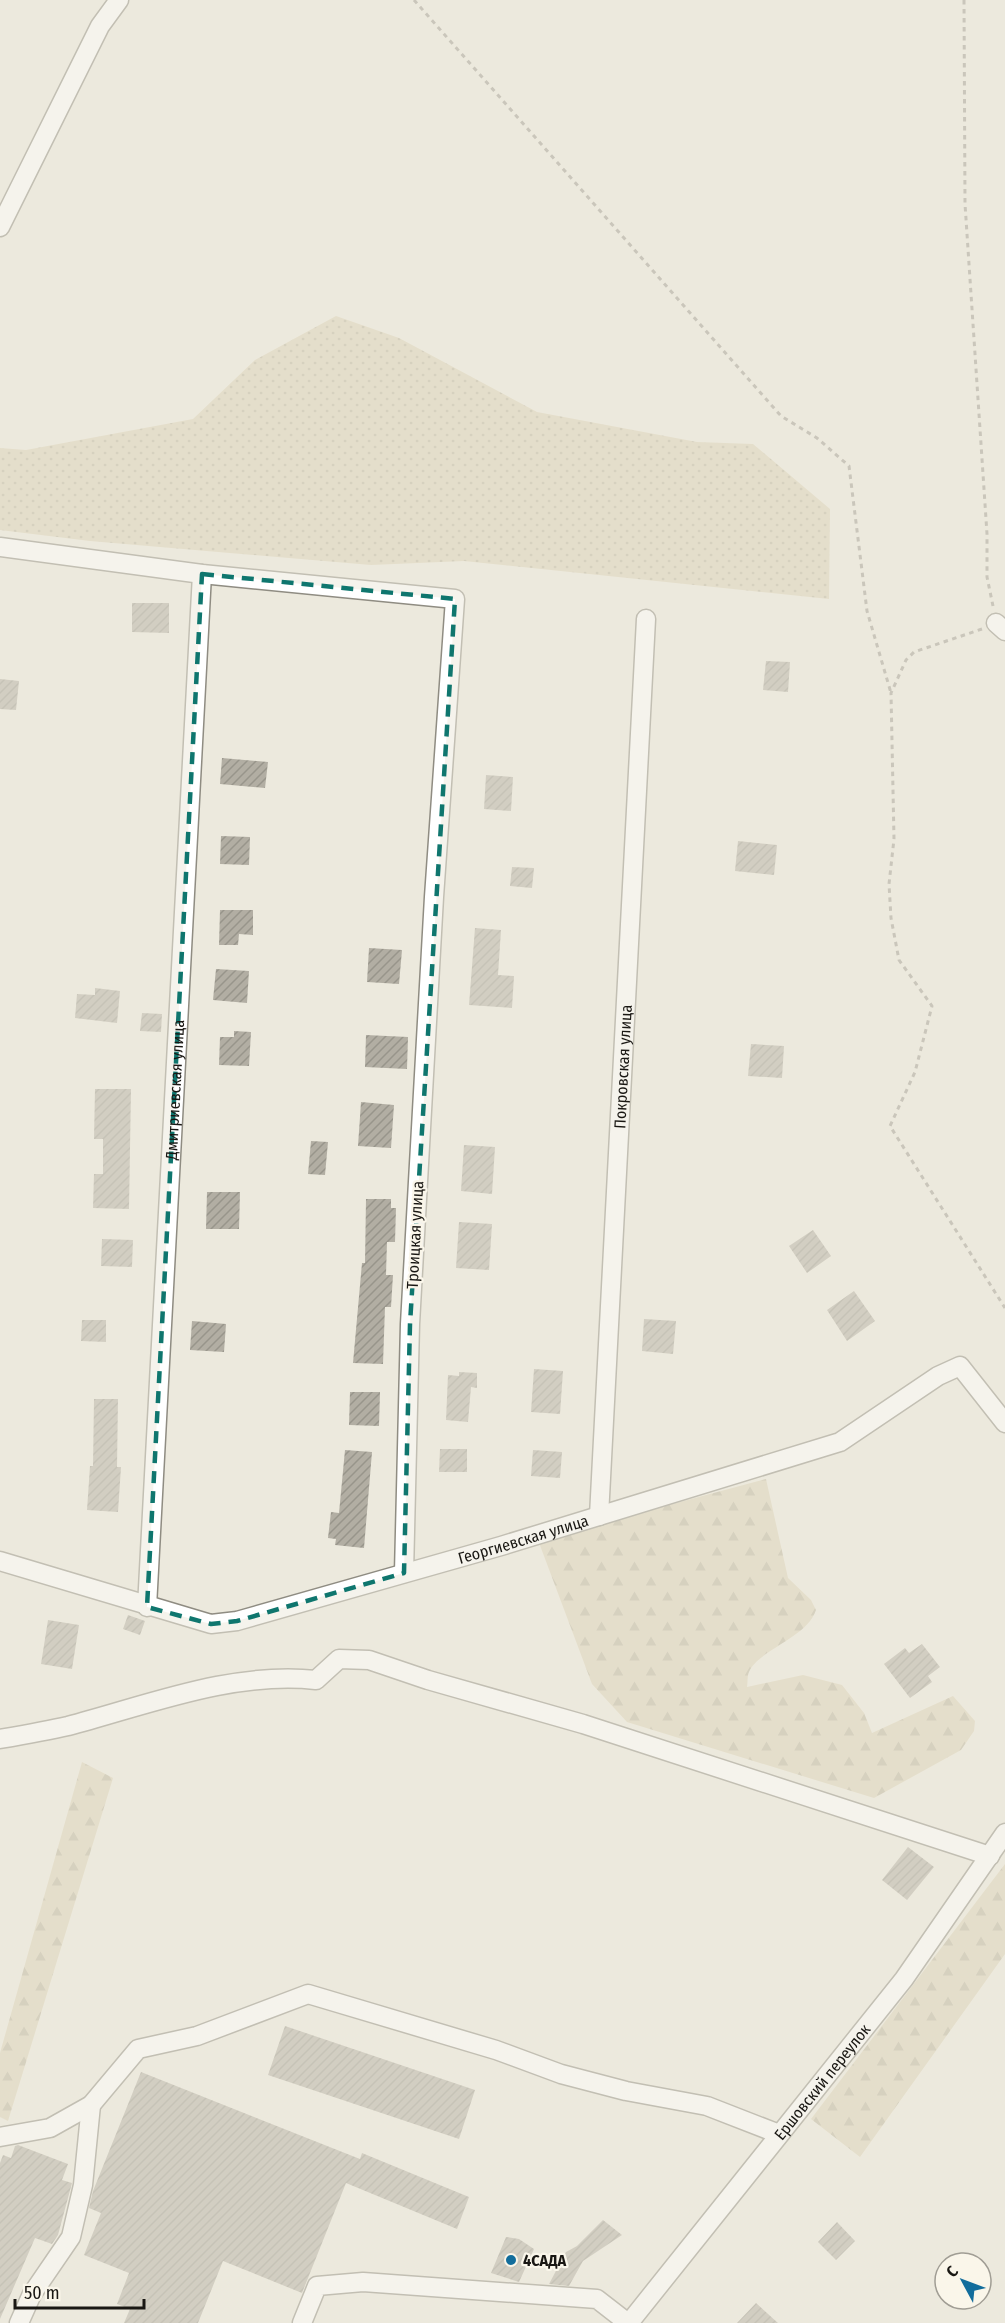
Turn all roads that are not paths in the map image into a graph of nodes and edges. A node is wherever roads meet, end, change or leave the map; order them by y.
1 (119, 0) edge
2 (0, 227) edge
3 (0, 547) edge
4 (202, 574) junction
5 (646, 619) dead end
6 (1005, 1423) edge
7 (599, 1516) junction
8 (0, 1561) edge
9 (404, 1573) junction
10 (147, 1607) junction
11 (0, 1739) edge
12 (1005, 1833) edge
13 (990, 1856) junction
14 (91, 2104) junction
15 (779, 2134) junction
16 (0, 2136) edge
17 (19, 2323) edge
18 (302, 2323) edge
19 (628, 2323) edge

1 - 2 street
3 - 4 street
4 - 9 street, Троицкая улица
4 - 10 street, Дмитриевская улица
5 - 7 street, Покровская улица
6 - 7 street, Георгиевская улица
7 - 9 street, Георгиевская улица
8 - 10 street, Георгиевская улица
9 - 10 street, Георгиевская улица
11 - 13 street
12 - 13 street, Ершовский переулок
13 - 15 street, Ершовский переулок
14 - 15 street
14 - 16 street
14 - 17 street
15 - 19 street, Ершовский переулок
18 - 19 street

